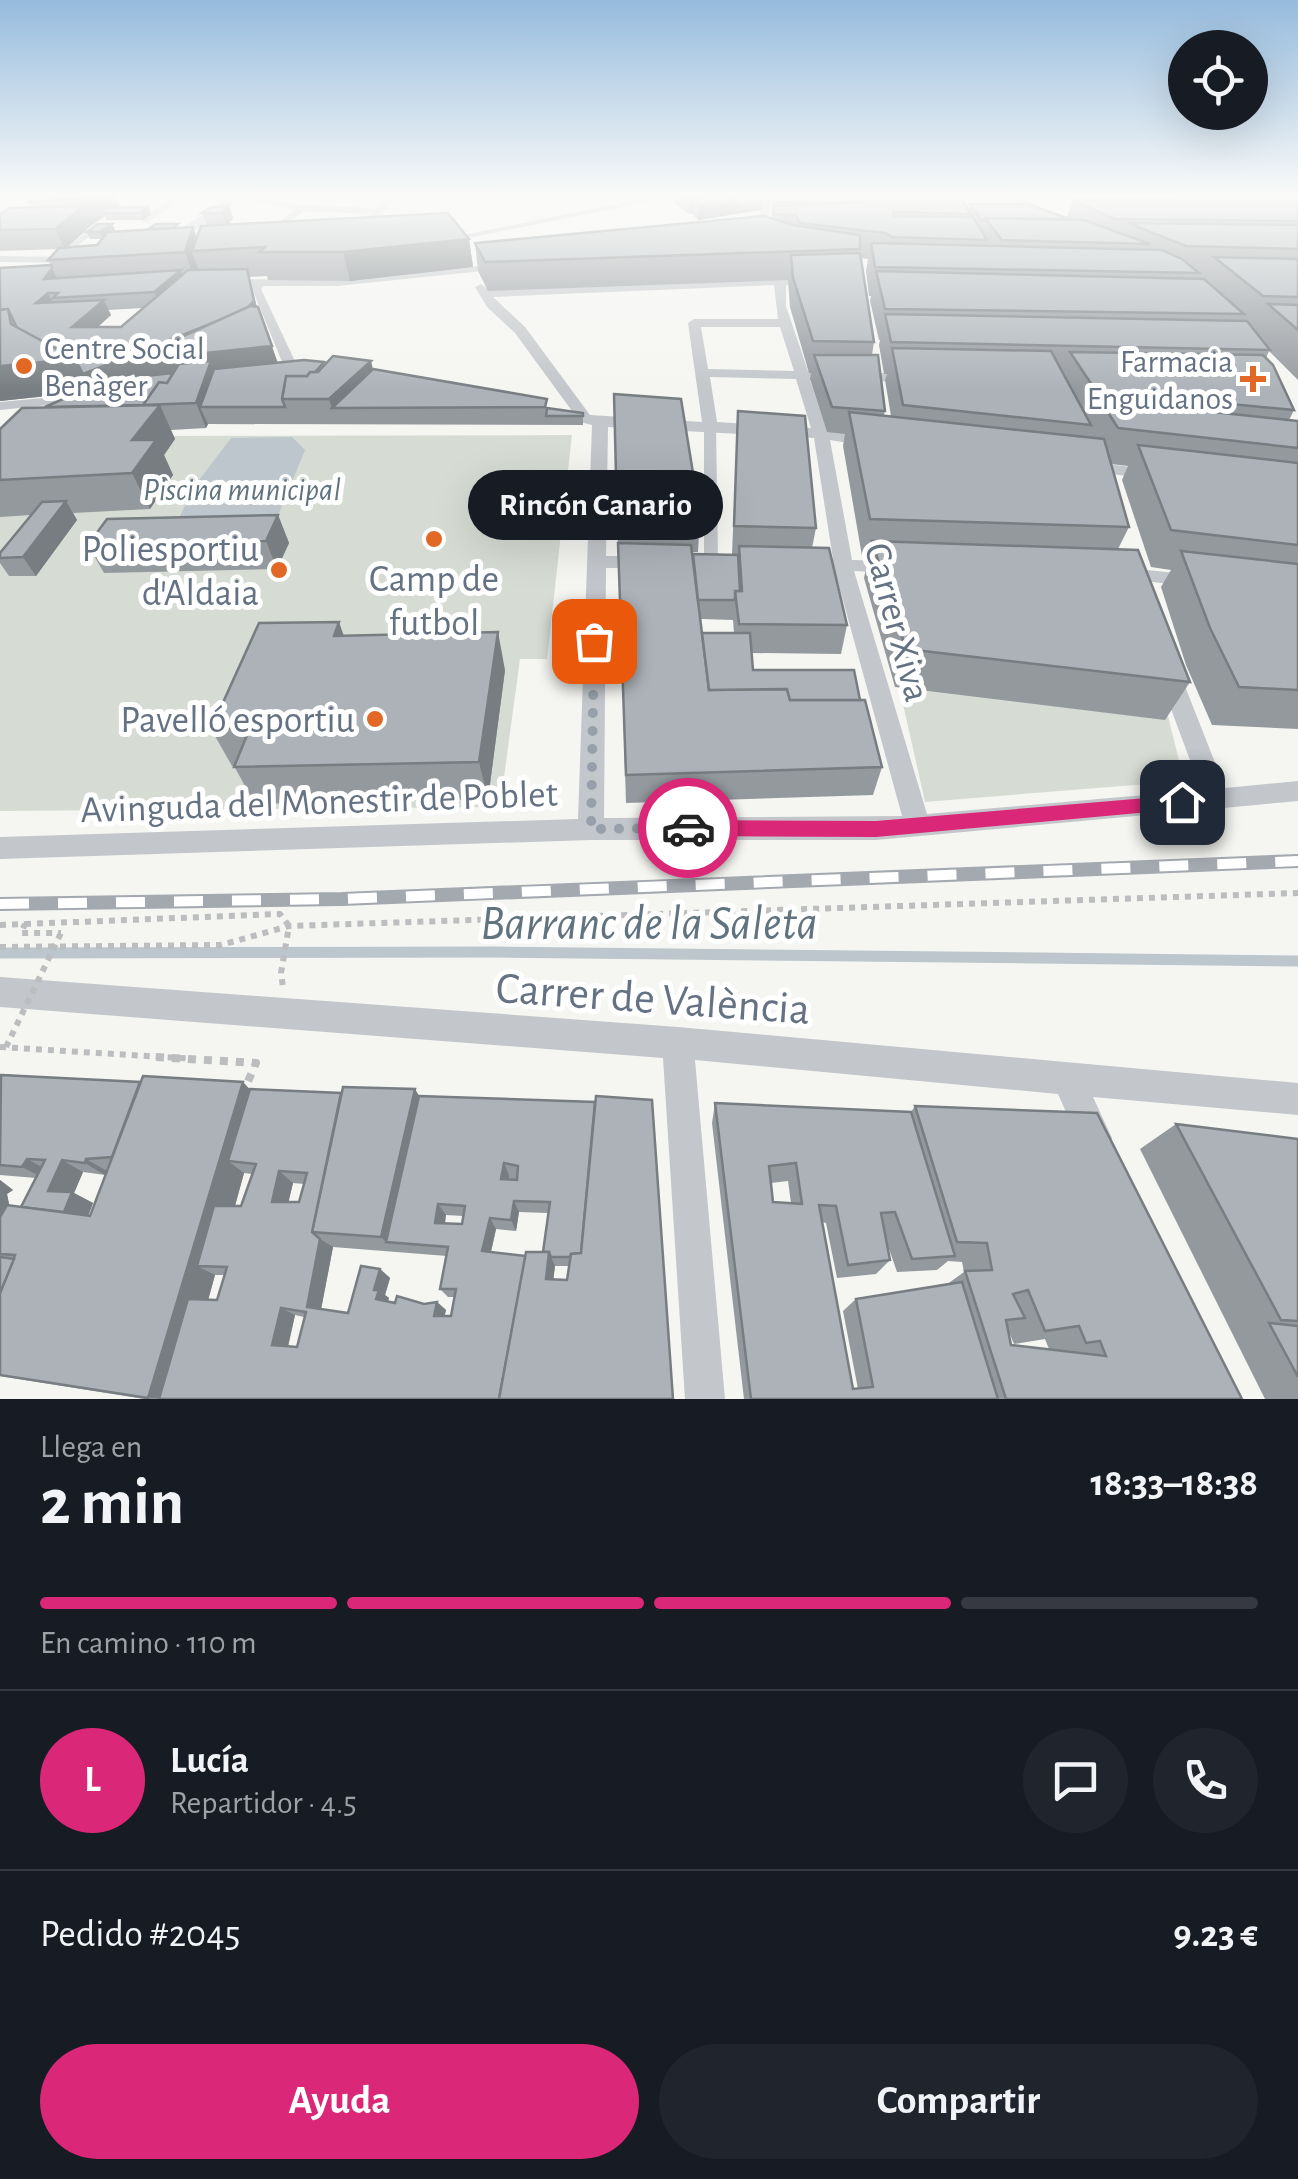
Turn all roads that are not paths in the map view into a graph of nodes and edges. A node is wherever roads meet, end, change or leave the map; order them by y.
1 (58, 261) edge
2 (80, 261) edge
3 (514, 266) edge
4 (78, 267) joint
5 (474, 270) junction
6 (820, 280) edge
7 (214, 282) edge
8 (262, 282) junction
9 (780, 282) junction
10 (485, 294) junction
11 (268, 321) junction
12 (786, 323) junction
13 (250, 329) edge
14 (178, 362) edge
15 (316, 372) edge
16 (294, 374) junction
17 (701, 374) junction
18 (276, 376) edge
19 (800, 376) junction
20 (933, 378) edge
21 (162, 388) edge
22 (106, 394) junction
23 (0, 406) edge
24 (527, 407) edge
25 (58, 414) edge
26 (592, 419) junction
27 (882, 424) edge
28 (710, 425) junction
29 (822, 435) junction
30 (1080, 445) edge
31 (1167, 476) edge
32 (594, 562) junction
33 (702, 562) joint
34 (786, 564) edge
35 (843, 565) junction
36 (920, 567) edge
37 (1092, 572) edge
38 (1224, 584) edge
39 (1158, 645) edge
40 (1298, 791) edge
41 (1216, 799) junction
42 (918, 826) junction
43 (591, 829) junction
44 (0, 848) edge
45 (0, 992) edge
46 (678, 1042) junction
47 (1067, 1076) junction
48 (1298, 1099) edge
49 (1115, 1176) edge
50 (705, 1399) edge

1 - 4 street
2 - 4 street
3 - 5 street
5 - 8 street
5 - 10 street
6 - 9 street
7 - 8 street
8 - 11 street
9 - 10 street
9 - 12 street, Carrer Xiva
10 - 26 street
11 - 13 street
11 - 16 street
12 - 17 street
12 - 19 street, Carrer Xiva
14 - 22 street
15 - 16 street
16 - 18 street
17 - 19 street
17 - 28 street
19 - 20 street
19 - 29 street, Carrer Xiva
21 - 22 street
22 - 23 street
22 - 25 street
24 - 26 street
26 - 28 street
26 - 32 street
27 - 29 street
28 - 29 street
28 - 33 street
29 - 35 street, Carrer Xiva
30 - 31 street
32 - 33 street
32 - 43 street
34 - 35 street
35 - 36 street
35 - 42 street, Carrer Xiva
37 - 38 street
39 - 41 street
40 - 41 street, Avinguda del Monestir de Poblet
41 - 42 street, Avinguda del Monestir de Poblet
42 - 43 street, Avinguda del Monestir de Poblet
43 - 44 street, Avinguda del Monestir de Poblet
45 - 46 street, Carrer de València
46 - 47 street, Carrer de València
46 - 50 street
47 - 48 street, Carrer de València
47 - 49 street

